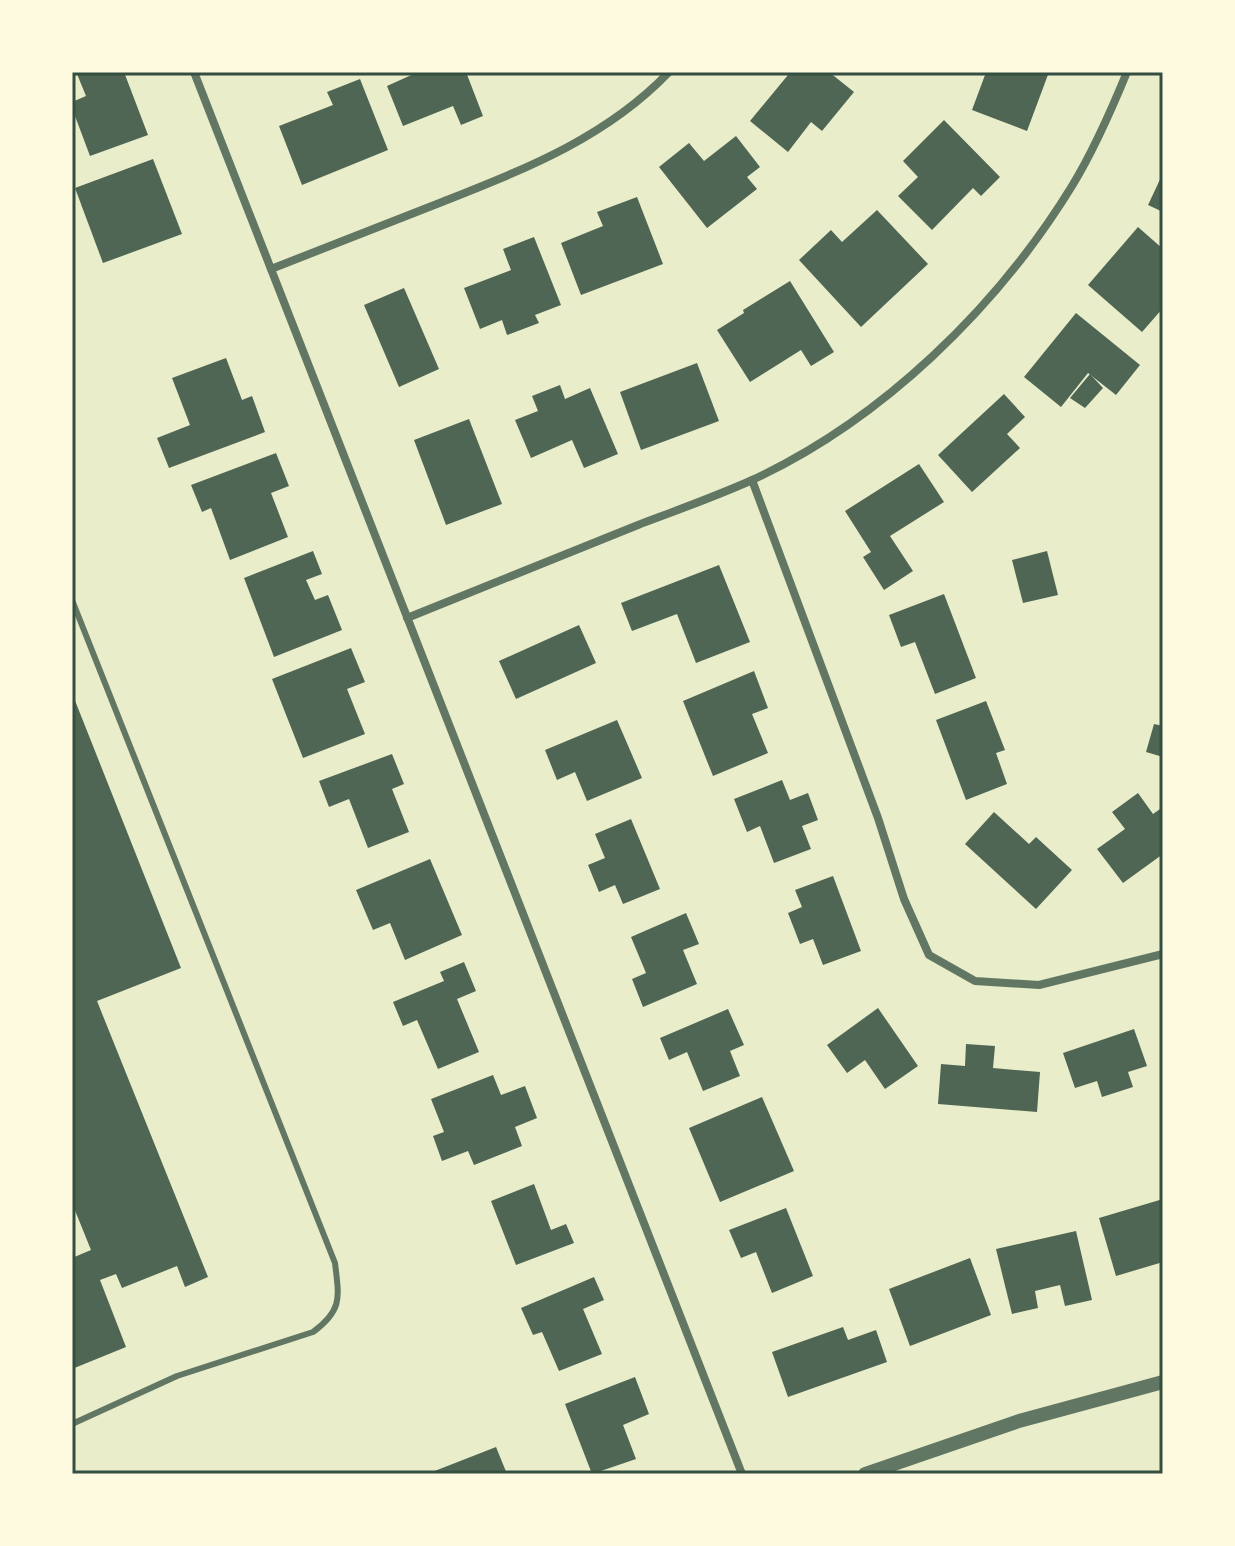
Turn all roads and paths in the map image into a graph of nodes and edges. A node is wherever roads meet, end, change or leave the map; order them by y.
1 (194, 72) edge
2 (669, 72) edge
3 (1127, 72) edge
4 (271, 269) junction
5 (752, 480) junction
6 (72, 600) edge
7 (407, 618) junction
8 (1163, 954) edge
9 (1163, 1382) edge
10 (72, 1424) edge
11 (742, 1474) edge
12 (865, 1474) edge

1 - 4 street
2 - 4 street
3 - 5 street
4 - 7 street
5 - 7 street
5 - 8 street
6 - 10 lane
7 - 11 street
9 - 12 street

